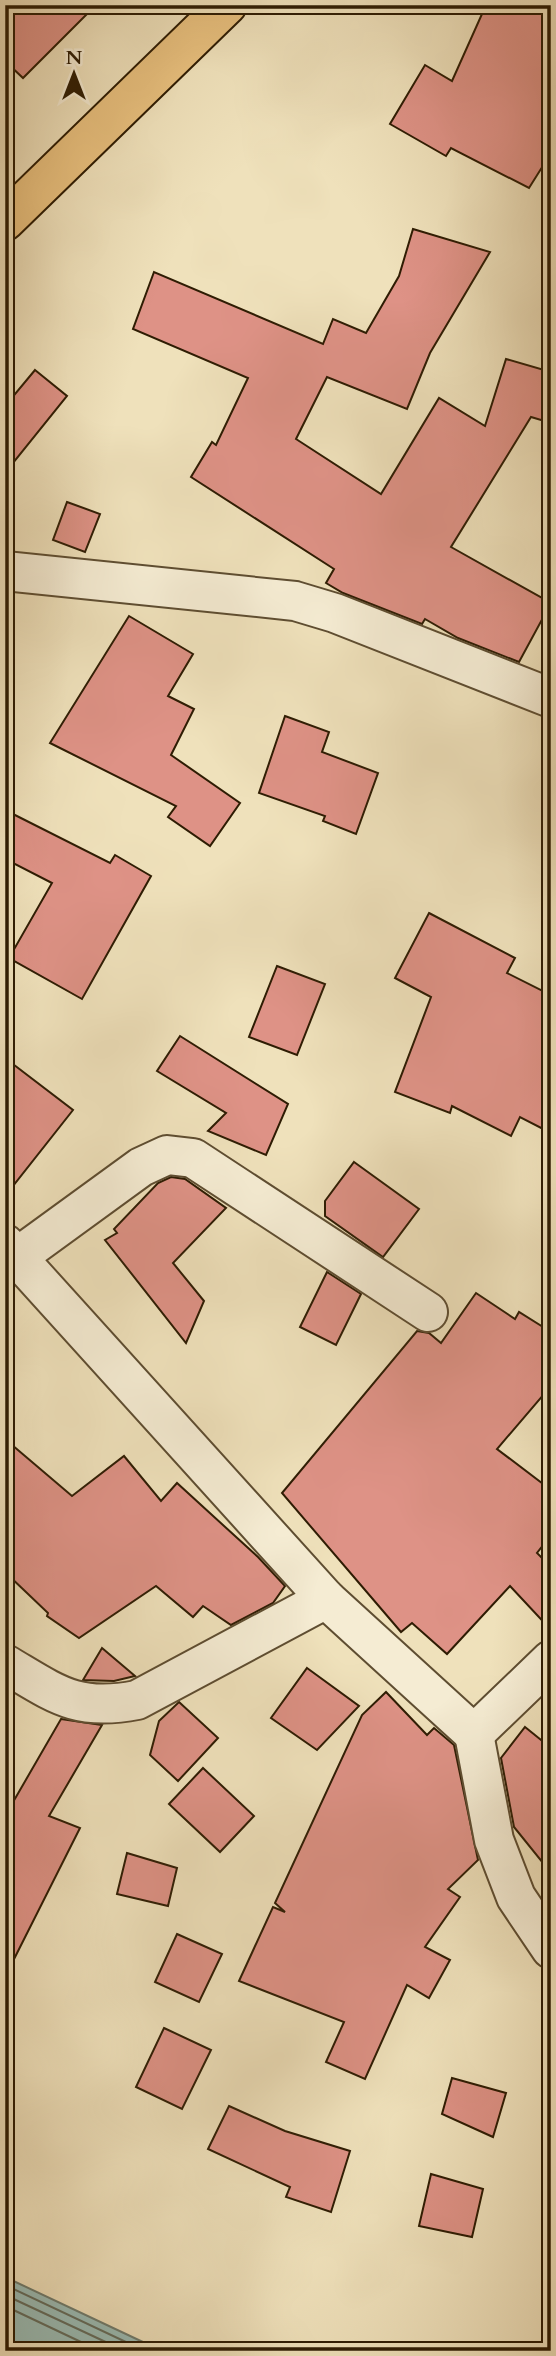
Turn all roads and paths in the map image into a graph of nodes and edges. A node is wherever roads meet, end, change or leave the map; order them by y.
1 (228, 5) edge
2 (5, 221) edge
3 (5, 571) edge
4 (551, 698) edge
5 (10, 1251) edge
6 (428, 1312) dead end
7 (326, 1599) junction
8 (5, 1664) edge
9 (548, 1666) edge
10 (474, 1734) junction
11 (551, 1949) edge

1 - 2 highway
3 - 4 street
5 - 6 street
5 - 7 street
7 - 8 street
7 - 10 street
9 - 10 street
10 - 11 street

